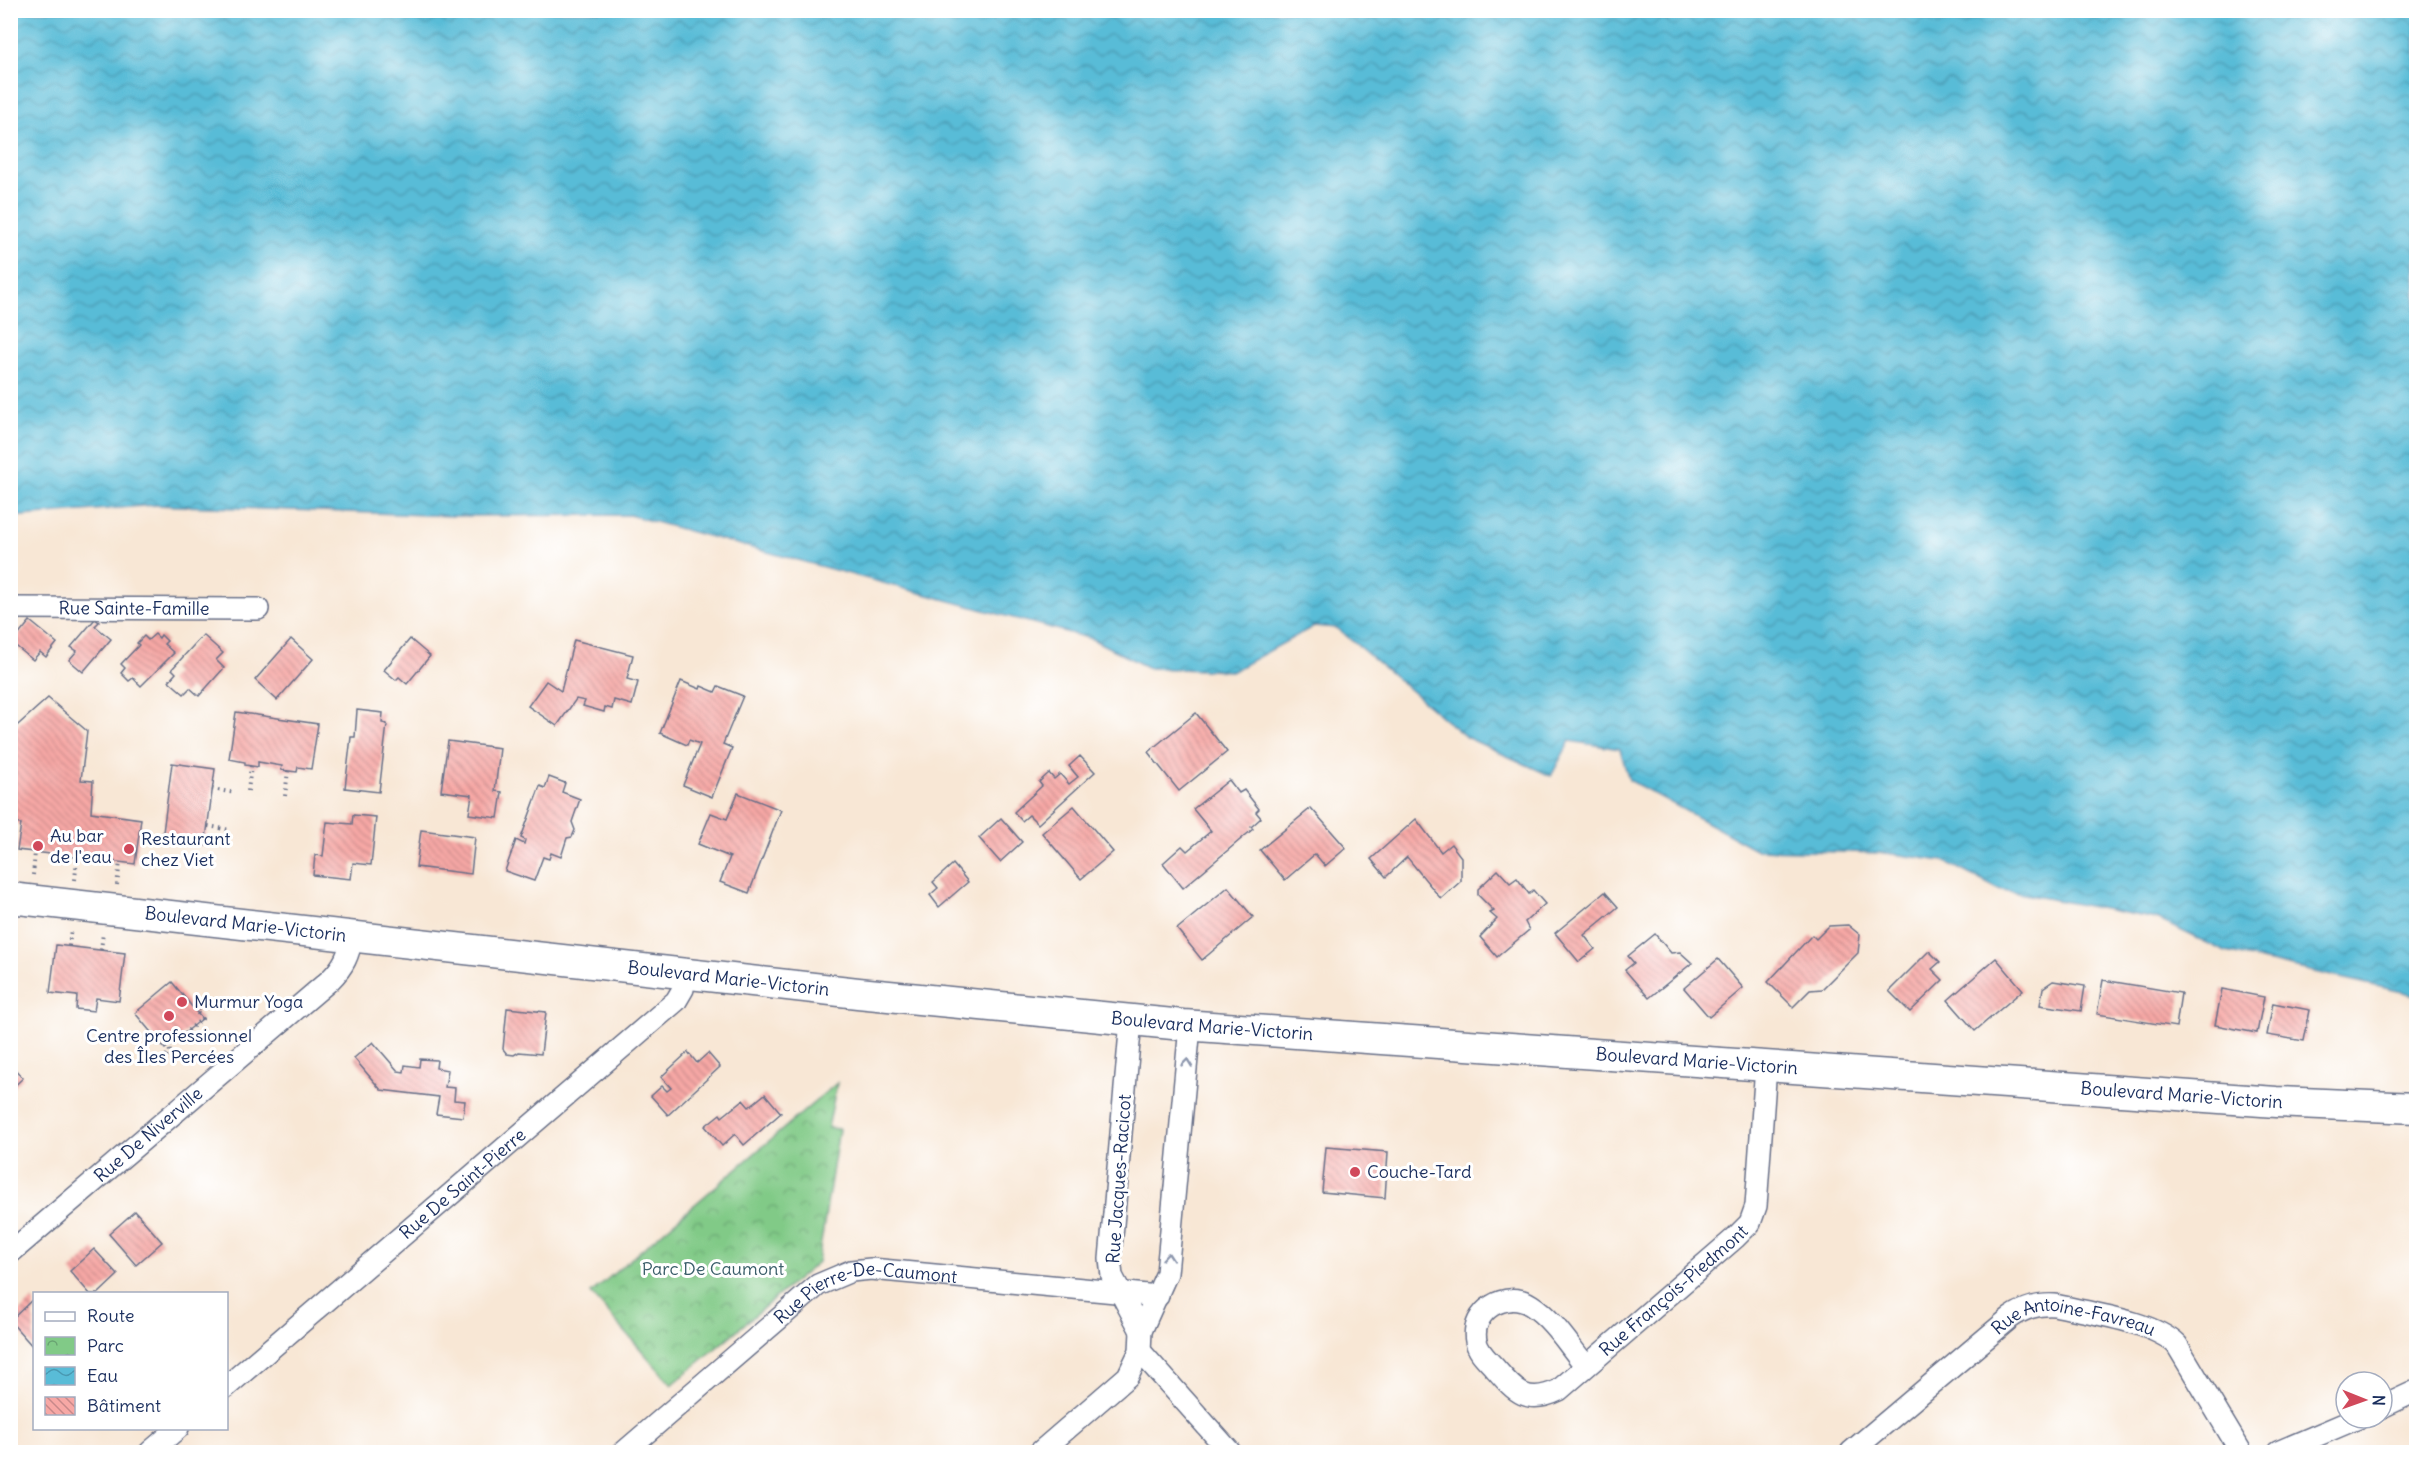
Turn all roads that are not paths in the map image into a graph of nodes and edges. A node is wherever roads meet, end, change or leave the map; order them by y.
1 (10, 608) edge
2 (258, 609) dead end
3 (21, 888) edge
4 (352, 936) junction
5 (686, 974) junction
6 (1131, 1020) junction
7 (1190, 1026) junction
8 (1766, 1066) junction
9 (2416, 1108) edge
10 (10, 1253) edge
11 (1121, 1293) junction
12 (1158, 1296) junction
13 (1141, 1341) junction
14 (1586, 1366) junction
15 (228, 1385) edge
16 (2416, 1391) edge
17 (2394, 1401) edge
18 (2334, 1428) edge
19 (176, 1430) edge
20 (150, 1452) edge
21 (624, 1452) edge
22 (1040, 1452) edge
23 (1230, 1452) edge
24 (1851, 1452) edge
25 (2241, 1452) edge
26 (2278, 1452) edge

1 - 2 street, Rue Sainte-Famille
3 - 4 street, Boulevard Marie-Victorin
4 - 5 street, Boulevard Marie-Victorin
4 - 10 street, Rue De Niverville
5 - 6 street, Boulevard Marie-Victorin
5 - 15 street, Rue De Saint-Pierre
6 - 7 street, Boulevard Marie-Victorin
6 - 11 street, Rue Jacques-Racicot
7 - 8 street, Boulevard Marie-Victorin
12 -> 7 street
8 - 9 street, Boulevard Marie-Victorin
8 - 14 street, Rue François-Piedmont
11 - 12 street, Rue Pierre-De-Caumont
11 - 13 street, Rue Jacques-Racicot
11 - 21 street, Rue Pierre-De-Caumont
12 - 13 street
13 - 22 street
13 - 23 street, Rue Jacques-Racicot
14 - 14 street, Rue François-Piedmont
16 - 17 street
18 - 26 street
19 - 20 street
24 - 25 street, Rue Antoine-Favreau

